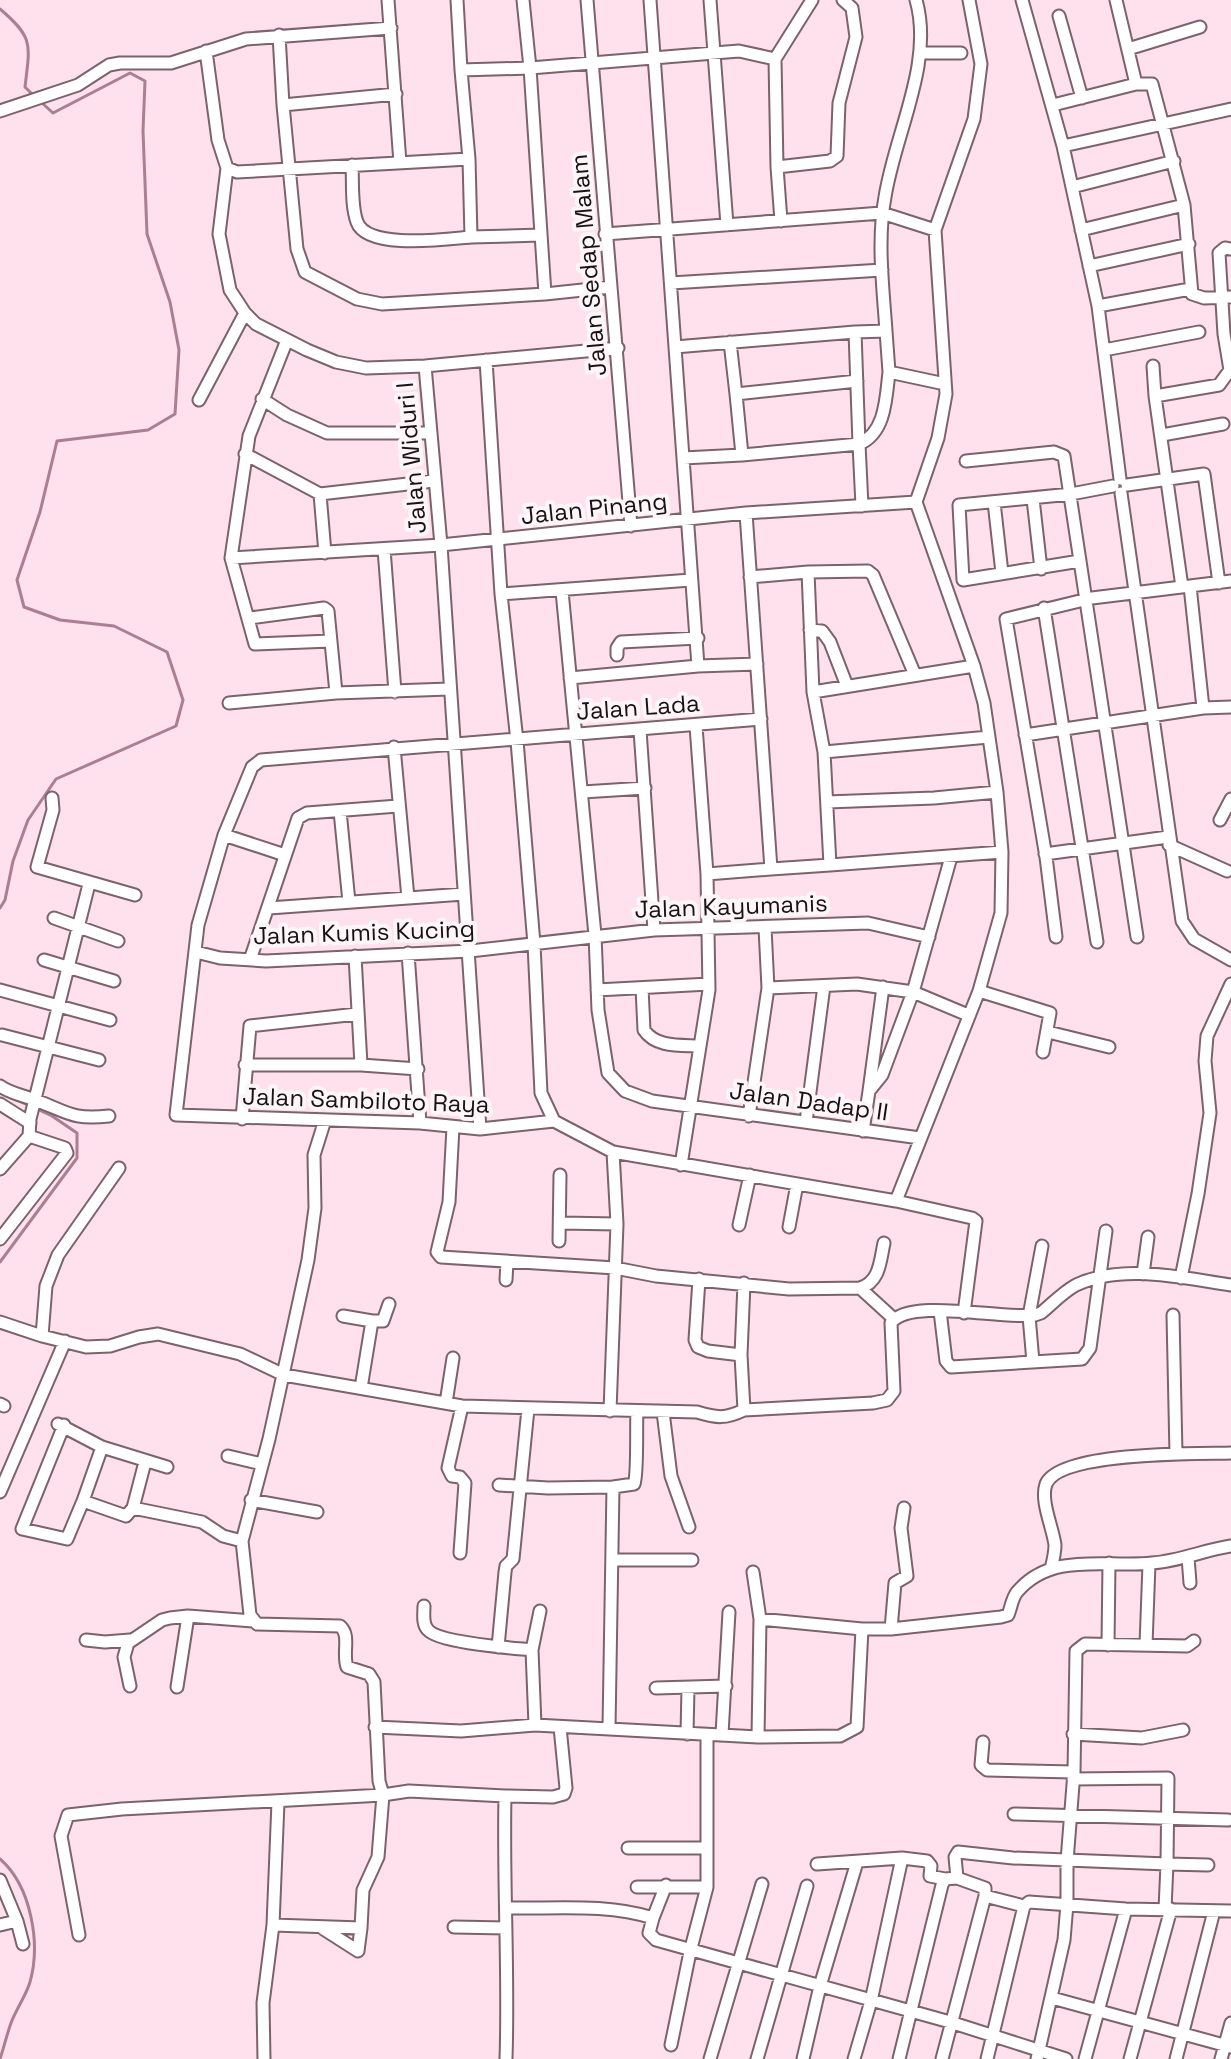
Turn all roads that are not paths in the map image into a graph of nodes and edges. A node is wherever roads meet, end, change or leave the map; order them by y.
1 (388, 0) edge
2 (457, 0) edge
3 (523, 0) edge
4 (587, 0) edge
5 (650, 0) edge
6 (710, 0) edge
7 (812, 0) edge
8 (843, 0) edge
9 (916, 0) edge
10 (969, 0) edge
11 (1022, 0) edge
12 (1116, 0) edge
13 (1059, 16) dead end
14 (1200, 27) dead end
15 (391, 28) junction
16 (279, 35) junction
17 (1128, 49) junction
18 (206, 51) junction
19 (713, 52) junction
20 (921, 53) junction
21 (961, 53) dead end
22 (654, 58) junction
23 (775, 59) junction
24 (595, 63) junction
25 (530, 68) junction
26 (461, 70) junction
27 (1136, 84) junction
28 (396, 94) junction
29 (1082, 98) junction
30 (283, 105) junction
31 (1053, 105) junction
32 (1231, 109) edge
33 (0, 111) edge
34 (1162, 123) junction
35 (1063, 146) junction
36 (469, 159) junction
37 (1174, 161) junction
38 (400, 163) junction
39 (352, 165) junction
40 (777, 167) junction
41 (227, 168) junction
42 (289, 169) junction
43 (1072, 187) junction
44 (1184, 205) junction
45 (882, 213) junction
46 (781, 221) junction
47 (727, 225) junction
48 (667, 229) junction
49 (935, 230) junction
50 (1081, 230) junction
51 (605, 234) junction
52 (541, 235) junction
53 (471, 237) junction
54 (1189, 244) junction
55 (1231, 249) edge
56 (1089, 266) junction
57 (882, 270) junction
58 (671, 283) junction
59 (611, 287) junction
60 (1190, 289) junction
61 (545, 294) junction
62 (1226, 297) edge
63 (1098, 306) junction
64 (245, 313) junction
65 (886, 331) junction
66 (855, 332) junction
67 (1199, 332) dead end
68 (1227, 334) edge
69 (287, 340) junction
70 (730, 342) junction
71 (675, 347) junction
72 (618, 348) junction
73 (1104, 350) junction
74 (486, 360) junction
75 (425, 366) junction
76 (1153, 366) dead end
77 (1230, 370) edge
78 (889, 372) junction
79 (857, 381) junction
80 (945, 384) junction
81 (736, 394) junction
82 (1155, 396) junction
83 (262, 399) junction
84 (199, 400) dead end
85 (1223, 424) dead end
86 (430, 433) junction
87 (1162, 435) junction
88 (859, 444) junction
89 (245, 454) junction
90 (742, 455) junction
91 (683, 458) junction
92 (966, 461) dead end
93 (1168, 478) junction
94 (434, 481) junction
95 (1120, 486) junction
96 (320, 494) junction
97 (1071, 494) junction
98 (1033, 499) junction
99 (916, 502) junction
100 (994, 502) junction
101 (862, 506) junction
102 (746, 513) junction
103 (688, 521) junction
104 (631, 526) junction
105 (502, 540) junction
106 (441, 545) junction
107 (384, 549) junction
108 (325, 553) junction
109 (231, 558) junction
110 (1080, 561) junction
111 (1041, 569) junction
112 (808, 572) junction
113 (1002, 573) junction
114 (750, 577) junction
115 (691, 580) junction
116 (1225, 582) edge
117 (1186, 586) junction
118 (562, 591) junction
119 (501, 594) junction
120 (1136, 594) junction
121 (1086, 599) junction
122 (1044, 608) junction
123 (250, 618) junction
124 (810, 630) junction
125 (698, 638) junction
126 (331, 641) junction
127 (617, 655) dead end
128 (757, 664) junction
129 (698, 666) junction
130 (974, 666) junction
131 (915, 675) junction
132 (570, 678) junction
133 (847, 686) junction
134 (449, 689) junction
135 (395, 692) junction
136 (813, 692) junction
137 (336, 693) junction
138 (229, 703) dead end
139 (1203, 708) junction
140 (1231, 708) edge
141 (1153, 715) junction
142 (761, 719) junction
143 (1103, 724) junction
144 (696, 726) junction
145 (640, 730) junction
146 (1062, 730) junction
147 (576, 733) junction
148 (1025, 735) junction
149 (989, 737) junction
150 (517, 741) junction
151 (452, 744) junction
152 (394, 747) junction
153 (824, 752) junction
154 (645, 788) junction
155 (583, 792) junction
156 (997, 792) junction
157 (52, 798) dead end
158 (1231, 799) edge
159 (827, 802) junction
160 (398, 806) junction
161 (340, 811) junction
162 (1220, 820) dead end
163 (224, 835) junction
164 (1169, 841) junction
165 (1123, 843) junction
166 (1084, 848) junction
167 (1002, 852) junction
168 (1045, 854) junction
169 (285, 855) junction
170 (951, 857) junction
171 (830, 865) junction
172 (771, 869) junction
173 (1227, 871) dead end
174 (707, 874) junction
175 (89, 884) junction
176 (464, 894) junction
177 (135, 895) dead end
178 (408, 898) junction
179 (349, 902) junction
180 (269, 908) junction
181 (54, 918) dead end
182 (79, 925) junction
183 (765, 928) junction
184 (654, 930) junction
185 (707, 930) junction
186 (595, 935) junction
187 (929, 937) junction
188 (1056, 937) dead end
189 (1137, 937) dead end
190 (118, 941) dead end
191 (1097, 942) dead end
192 (534, 944) junction
193 (470, 951) junction
194 (196, 952) junction
195 (408, 953) junction
196 (355, 956) junction
197 (44, 960) dead end
198 (250, 960) junction
199 (1231, 960) edge
200 (69, 967) junction
201 (114, 981) dead end
202 (709, 984) junction
203 (1231, 984) edge
204 (824, 986) junction
205 (883, 987) junction
206 (642, 988) junction
207 (768, 988) junction
208 (0, 990) edge
209 (597, 990) junction
210 (979, 991) junction
211 (913, 992) junction
212 (59, 1005) junction
213 (357, 1014) junction
214 (968, 1015) junction
215 (110, 1020) dead end
216 (1048, 1032) junction
217 (2, 1035) edge
218 (700, 1046) junction
219 (49, 1047) junction
220 (1109, 1047) dead end
221 (1043, 1052) dead end
222 (99, 1060) dead end
223 (245, 1065) junction
224 (361, 1065) junction
225 (418, 1069) junction
226 (0, 1086) edge
227 (869, 1091) junction
228 (0, 1104) edge
229 (692, 1106) junction
230 (109, 1116) dead end
231 (749, 1116) junction
232 (32, 1117) junction
233 (242, 1119) junction
234 (325, 1120) junction
235 (554, 1121) junction
236 (806, 1122) junction
237 (420, 1123) junction
238 (453, 1127) junction
239 (480, 1129) junction
240 (863, 1131) junction
241 (920, 1138) junction
242 (613, 1152) junction
243 (681, 1165) junction
244 (119, 1168) dead end
245 (0, 1169) edge
246 (560, 1175) dead end
247 (750, 1175) junction
248 (797, 1184) junction
249 (896, 1201) junction
250 (561, 1223) junction
251 (617, 1224) junction
252 (739, 1225) dead end
253 (789, 1227) dead end
254 (1106, 1231) dead end
255 (1148, 1237) dead end
256 (0, 1239) edge
257 (559, 1241) dead end
258 (884, 1243) dead end
259 (1042, 1246) dead end
260 (507, 1262) junction
261 (615, 1268) junction
262 (1143, 1274) junction
263 (1101, 1277) junction
264 (1181, 1278) junction
265 (699, 1279) junction
266 (506, 1280) dead end
267 (744, 1283) junction
268 (1231, 1285) edge
269 (860, 1288) junction
270 (389, 1304) dead end
271 (940, 1311) junction
272 (964, 1313) junction
273 (1173, 1315) dead end
274 (343, 1316) dead end
275 (1029, 1316) junction
276 (894, 1319) junction
277 (372, 1321) junction
278 (0, 1322) edge
279 (42, 1336) junction
280 (65, 1341) junction
281 (741, 1355) junction
282 (453, 1358) dead end
283 (1033, 1362) junction
284 (284, 1375) junction
285 (361, 1388) junction
286 (446, 1403) junction
287 (462, 1406) junction
288 (528, 1409) junction
289 (744, 1410) junction
290 (610, 1411) junction
291 (637, 1411) junction
292 (663, 1412) junction
293 (102, 1447) junction
294 (1231, 1453) edge
295 (1176, 1454) junction
296 (228, 1456) dead end
297 (145, 1462) junction
298 (262, 1464) junction
299 (167, 1467) dead end
300 (499, 1485) dead end
301 (520, 1487) junction
302 (613, 1487) junction
303 (0, 1492) edge
304 (251, 1500) junction
305 (83, 1501) junction
306 (133, 1508) junction
307 (904, 1508) dead end
308 (317, 1512) dead end
309 (689, 1527) dead end
310 (242, 1541) junction
311 (1231, 1546) edge
312 (460, 1553) dead end
313 (1188, 1557) junction
314 (612, 1560) junction
315 (692, 1560) dead end
316 (1109, 1563) junction
317 (1149, 1564) junction
318 (1051, 1569) junction
319 (753, 1572) dead end
320 (1190, 1583) dead end
321 (424, 1606) dead end
322 (540, 1611) dead end
323 (729, 1612) dead end
324 (188, 1616) junction
325 (760, 1619) junction
326 (253, 1621) junction
327 (862, 1629) junction
328 (891, 1629) junction
329 (86, 1640) dead end
330 (130, 1640) junction
331 (1194, 1641) dead end
332 (1108, 1645) junction
333 (1146, 1645) junction
334 (498, 1647) junction
335 (532, 1650) junction
336 (130, 1686) dead end
337 (726, 1686) junction
338 (177, 1687) dead end
339 (656, 1688) dead end
340 (688, 1688) junction
341 (535, 1725) junction
342 (375, 1727) junction
343 (560, 1727) junction
344 (609, 1728) junction
345 (1183, 1730) dead end
346 (687, 1734) junction
347 (722, 1734) junction
348 (1073, 1734) junction
349 (707, 1735) junction
350 (758, 1737) junction
351 (983, 1742) dead end
352 (1073, 1776) junction
353 (383, 1795) junction
354 (505, 1796) junction
355 (278, 1802) junction
356 (1014, 1814) dead end
357 (1070, 1816) junction
358 (1168, 1819) junction
359 (1228, 1820) dead end
360 (628, 1848) dead end
361 (705, 1848) junction
362 (902, 1858) junction
363 (1067, 1861) junction
364 (857, 1862) junction
365 (817, 1864) dead end
366 (1167, 1864) junction
367 (1208, 1865) dead end
368 (951, 1878) junction
369 (1, 1882) edge
370 (762, 1884) dead end
371 (666, 1885) junction
372 (807, 1886) dead end
373 (637, 1887) dead end
374 (707, 1887) junction
375 (985, 1896) junction
376 (1067, 1904) junction
377 (1024, 1906) junction
378 (506, 1908) junction
379 (1126, 1909) junction
380 (1168, 1909) junction
381 (1214, 1911) junction
382 (1231, 1911) edge
383 (653, 1918) junction
384 (17, 1921) junction
385 (0, 1925) edge
386 (273, 1925) junction
387 (321, 1927) junction
388 (454, 1927) dead end
389 (361, 1928) junction
390 (506, 1928) junction
391 (79, 1935) dead end
392 (23, 1944) dead end
393 (690, 1952) junction
394 (738, 1965) junction
395 (781, 1975) junction
396 (820, 1986) junction
397 (1052, 1998) junction
398 (871, 2001) junction
399 (1098, 2010) junction
400 (912, 2012) junction
401 (950, 2022) junction
402 (1141, 2022) junction
403 (1231, 2023) edge
404 (1183, 2034) junction
405 (994, 2036) junction
406 (671, 2045) dead end
407 (1228, 2046) edge
408 (1038, 2054) edge
409 (264, 2059) edge
410 (506, 2059) edge
411 (710, 2059) edge
412 (757, 2059) edge
413 (803, 2059) edge
414 (854, 2059) edge
415 (899, 2059) edge
416 (942, 2059) edge
417 (987, 2059) edge
418 (1066, 2059) edge
419 (1085, 2059) edge
420 (1130, 2059) edge
421 (1176, 2059) edge
422 (1221, 2059) edge

1 - 15 street
2 - 26 street
3 - 25 street
4 - 24 street, Jalan Sedap Malam
5 - 22 street
6 - 19 street
7 - 23 street
8 - 40 street
9 - 20 street
10 - 49 street
11 - 31 street
12 - 17 street
13 - 29 street
14 - 17 street
15 - 16 street
15 - 28 street
16 - 18 street
16 - 30 street
17 - 27 street
18 - 33 street
18 - 41 street
19 - 22 street
19 - 23 street
19 - 47 street
20 - 21 street
20 - 45 street
22 - 24 street
22 - 48 street
23 - 40 street
24 - 25 street
24 - 51 street, Jalan Sedap Malam
25 - 26 street
25 - 52 street
26 - 36 street
27 - 29 street
27 - 34 street
28 - 30 street
28 - 38 street
29 - 31 street
30 - 42 street
31 - 35 street
32 - 34 street
34 - 35 street
34 - 37 street
35 - 43 street
36 - 38 street
36 - 53 street
37 - 43 street
37 - 44 street
38 - 39 street
39 - 42 street
39 - 53 street
40 - 46 street
41 - 42 street
41 - 64 street
42 - 61 street
43 - 50 street
44 - 50 street
44 - 54 street
45 - 46 street
45 - 49 street
45 - 57 street
46 - 47 street
47 - 48 street
48 - 51 street
48 - 58 street
49 - 80 street
50 - 56 street
51 - 59 street, Jalan Sedap Malam
52 - 53 street
52 - 61 street
54 - 56 street
54 - 60 street
55 - 62 street
56 - 63 street
57 - 58 street
57 - 65 street
58 - 71 street
59 - 61 street
59 - 72 street, Jalan Sedap Malam
60 - 62 street
60 - 63 street
62 - 68 street
63 - 73 street
64 - 69 street
64 - 84 street
65 - 66 street
65 - 78 street
66 - 70 street
66 - 79 street
67 - 73 street
68 - 77 street
69 - 75 street
69 - 83 street
70 - 71 street
70 - 81 street
71 - 91 street
72 - 74 street
72 - 104 street, Jalan Sedap Malam
73 - 95 street
74 - 75 street
74 - 105 street
75 - 86 street, Jalan Widuri I
76 - 82 street
77 - 82 street
78 - 80 street
78 - 88 street
79 - 81 street
79 - 88 street
80 - 99 street
81 - 90 street
82 - 87 street
83 - 86 street
83 - 89 street
85 - 87 street
86 - 94 street, Jalan Widuri I
87 - 93 street
88 - 90 street
88 - 101 street
89 - 96 street
89 - 109 street
90 - 91 street
91 - 103 street
92 - 97 street
93 - 95 street
93 - 116 street
93 - 117 street
94 - 96 street
94 - 106 street, Jalan Widuri I
95 - 97 street
95 - 120 street
96 - 108 street
97 - 98 street
97 - 110 street
98 - 100 street
98 - 111 street
99 - 101 street
99 - 130 street
100 - 113 street
100 - 113 street
101 - 102 street
102 - 103 street
102 - 114 street
103 - 104 street, Jalan Pinang
103 - 115 street
104 - 105 street, Jalan Pinang
105 - 106 street, Jalan Pinang
105 - 119 street
106 - 107 street, Jalan Pinang
106 - 134 street, Jalan Widuri I
107 - 108 street, Jalan Pinang
107 - 135 street
108 - 109 street, Jalan Pinang
109 - 123 street
110 - 111 street
110 - 121 street
111 - 113 street
112 - 114 street
112 - 124 street
112 - 131 street
114 - 128 street
115 - 118 street
115 - 125 street
116 - 117 street
117 - 120 street
117 - 139 street
118 - 119 street
118 - 132 street, Jalan Dadap II
119 - 150 street
120 - 121 street
120 - 141 street
121 - 122 street
121 - 143 street
122 - 146 street
122 - 148 street
123 - 126 street
123 - 126 street
124 - 133 street
124 - 136 street
125 - 127 street
125 - 129 street
126 - 137 street
128 - 129 street
128 - 142 street
129 - 132 street
130 - 131 street
130 - 149 street
131 - 133 street
132 - 147 street, Jalan Dadap II
133 - 136 street
134 - 135 street
134 - 151 street, Jalan Widuri I
135 - 137 street
136 - 153 street
137 - 138 street
139 - 140 street
139 - 141 street
141 - 143 street
141 - 164 street
142 - 144 street, Jalan Lada
142 - 172 street
143 - 146 street
143 - 165 street
144 - 145 street, Jalan Lada
144 - 174 street
145 - 147 street, Jalan Lada
145 - 154 street
146 - 148 street
146 - 166 street
147 - 150 street, Jalan Lada
147 - 155 street, Jalan Dadap II
148 - 168 street
149 - 153 street
149 - 156 street
150 - 151 street, Jalan Lada
150 - 192 street
151 - 152 street, Jalan Lada
151 - 176 street, Jalan Widuri I
152 - 160 street
152 - 163 street, Jalan Lada
153 - 159 street
154 - 155 street
154 - 184 street
155 - 186 street, Jalan Dadap II
156 - 159 street
156 - 167 street
157 - 175 street
158 - 162 street
159 - 171 street
160 - 161 street
160 - 178 street
161 - 169 street
161 - 179 street
163 - 169 street
163 - 194 street
164 - 165 street
164 - 173 street
164 - 199 street
165 - 166 street
165 - 189 street
166 - 168 street
166 - 191 street
167 - 170 street
167 - 210 street
168 - 188 street
169 - 180 street
170 - 171 street
170 - 187 street
171 - 172 street
172 - 174 street
174 - 185 street
175 - 177 street
175 - 182 street
176 - 178 street
176 - 193 street, Jalan Widuri I
178 - 179 street
179 - 180 street
180 - 198 street
181 - 182 street
182 - 190 street
182 - 200 street
183 - 185 street, Jalan Kayumanis
183 - 187 street, Jalan Kayumanis
183 - 207 street
184 - 185 street, Jalan Kayumanis
184 - 186 street, Jalan Kayumanis
185 - 202 street
186 - 192 street, Jalan Kayumanis
186 - 209 street, Jalan Dadap II
187 - 211 street
192 - 193 street, Jalan Kumis Kucing
192 - 235 street
193 - 195 street, Jalan Kumis Kucing
193 - 239 street, Jalan Widuri I
194 - 198 street, Jalan Kumis Kucing
194 - 233 street, Jalan Sambiloto Raya
195 - 196 street, Jalan Kumis Kucing
195 - 225 street
196 - 198 street, Jalan Kumis Kucing
196 - 213 street
197 - 200 street
200 - 201 street
200 - 212 street
202 - 206 street
202 - 218 street
203 - 264 street
204 - 205 street
204 - 207 street
204 - 236 street
205 - 211 street
205 - 227 street
206 - 209 street
206 - 218 street
207 - 231 street
208 - 212 street
209 - 229 street, Jalan Dadap II
210 - 214 street
210 - 216 street
211 - 214 street
211 - 227 street
212 - 215 street
212 - 219 street
213 - 223 street
213 - 224 street
214 - 241 street
216 - 220 street
216 - 221 street
217 - 219 street
218 - 229 street
219 - 222 street
219 - 232 street
223 - 224 street
223 - 233 street
224 - 225 street
225 - 237 street
226 - 232 street
227 - 240 street
228 - 232 street
229 - 231 street, Jalan Dadap II
229 - 243 street
230 - 232 street
231 - 236 street, Jalan Dadap II
232 - 245 street
232 - 256 street
233 - 234 street, Jalan Sambiloto Raya
234 - 237 street, Jalan Sambiloto Raya
234 - 284 street
235 - 239 street, Jalan Sambiloto Raya
235 - 242 street
236 - 240 street, Jalan Dadap II
237 - 238 street, Jalan Sambiloto Raya
238 - 239 street, Jalan Sambiloto Raya
238 - 260 street
240 - 241 street, Jalan Dadap II
241 - 249 street
242 - 243 street
242 - 251 street
243 - 247 street
244 - 279 street
246 - 250 street
247 - 248 street
247 - 252 street
248 - 249 street
248 - 253 street
249 - 272 street
250 - 251 street
250 - 257 street
251 - 261 street
254 - 263 street
255 - 262 street
258 - 269 street
259 - 275 street
260 - 261 street
260 - 266 street
261 - 265 street
261 - 290 street
262 - 263 street
262 - 264 street
263 - 275 street
263 - 283 street
264 - 268 street
265 - 267 street
265 - 281 street
267 - 269 street
267 - 281 street
269 - 276 street
270 - 277 street
271 - 272 street
271 - 276 street
271 - 283 street
272 - 275 street
273 - 295 street
274 - 277 street
275 - 283 street
276 - 289 street
277 - 285 street
278 - 279 street
279 - 280 street
280 - 284 street
280 - 303 street
281 - 289 street
282 - 286 street
284 - 285 street
284 - 298 street
285 - 286 street
286 - 287 street
287 - 288 street
287 - 312 street
288 - 290 street
288 - 301 street
289 - 292 street
290 - 291 street
291 - 292 street
291 - 302 street
292 - 309 street
293 - 297 street
293 - 305 street
293 - 305 street
294 - 295 street
295 - 318 street
296 - 298 street
297 - 299 street
297 - 306 street
298 - 304 street
300 - 301 street
301 - 302 street
301 - 334 street
302 - 314 street
304 - 308 street
304 - 310 street
305 - 306 street
306 - 310 street
307 - 328 street
310 - 326 street
311 - 313 street
313 - 317 street
313 - 320 street
314 - 315 street
314 - 344 street
316 - 317 street
316 - 318 street
316 - 332 street
317 - 333 street
318 - 328 street
319 - 325 street
321 - 334 street
322 - 335 street
323 - 337 street
324 - 326 street
324 - 330 street
324 - 338 street
325 - 327 street
325 - 350 street
326 - 342 street
327 - 328 street
327 - 350 street
329 - 330 street
330 - 336 street
331 - 333 street
332 - 333 street
332 - 348 street
334 - 335 street
335 - 341 street
337 - 340 street
337 - 347 street
339 - 340 street
340 - 346 street
341 - 342 street
341 - 343 street
342 - 353 street
343 - 344 street
343 - 354 street
344 - 346 street
345 - 348 street
346 - 349 street
347 - 349 street
347 - 350 street
348 - 352 street
349 - 361 street
351 - 352 street
352 - 357 street
352 - 358 street
353 - 354 street
353 - 355 street
353 - 389 street
354 - 378 street
355 - 386 street
355 - 391 street
356 - 357 street
357 - 358 street
357 - 363 street
358 - 359 street
358 - 366 street
360 - 361 street
361 - 374 street
362 - 364 street
362 - 368 street
362 - 398 street
363 - 366 street
363 - 368 street
363 - 376 street
364 - 365 street
364 - 396 street
366 - 367 street
366 - 380 street
368 - 375 street
368 - 400 street
369 - 384 street
370 - 394 street
371 - 373 street
371 - 374 street
371 - 383 street
372 - 395 street
374 - 393 street
375 - 377 street
375 - 401 street
376 - 377 street
376 - 379 street
376 - 397 street
377 - 405 street
378 - 383 street
378 - 390 street
379 - 380 street
379 - 399 street
380 - 381 street
380 - 402 street
381 - 382 street
381 - 404 street
383 - 393 street
384 - 385 street
384 - 392 street
386 - 387 street
386 - 409 street
387 - 389 street
387 - 389 street
388 - 390 street
390 - 410 street
393 - 394 street
393 - 406 street
394 - 395 street
394 - 411 street
395 - 396 street
395 - 412 street
396 - 398 street
396 - 413 street
397 - 399 street
397 - 408 street
398 - 400 street
398 - 414 street
399 - 402 street
399 - 419 street
400 - 401 street
400 - 415 street
401 - 405 street
401 - 416 street
402 - 404 street
402 - 420 street
403 - 407 street
404 - 407 street
404 - 421 street
405 - 408 street
405 - 417 street
407 - 422 street
408 - 418 street

